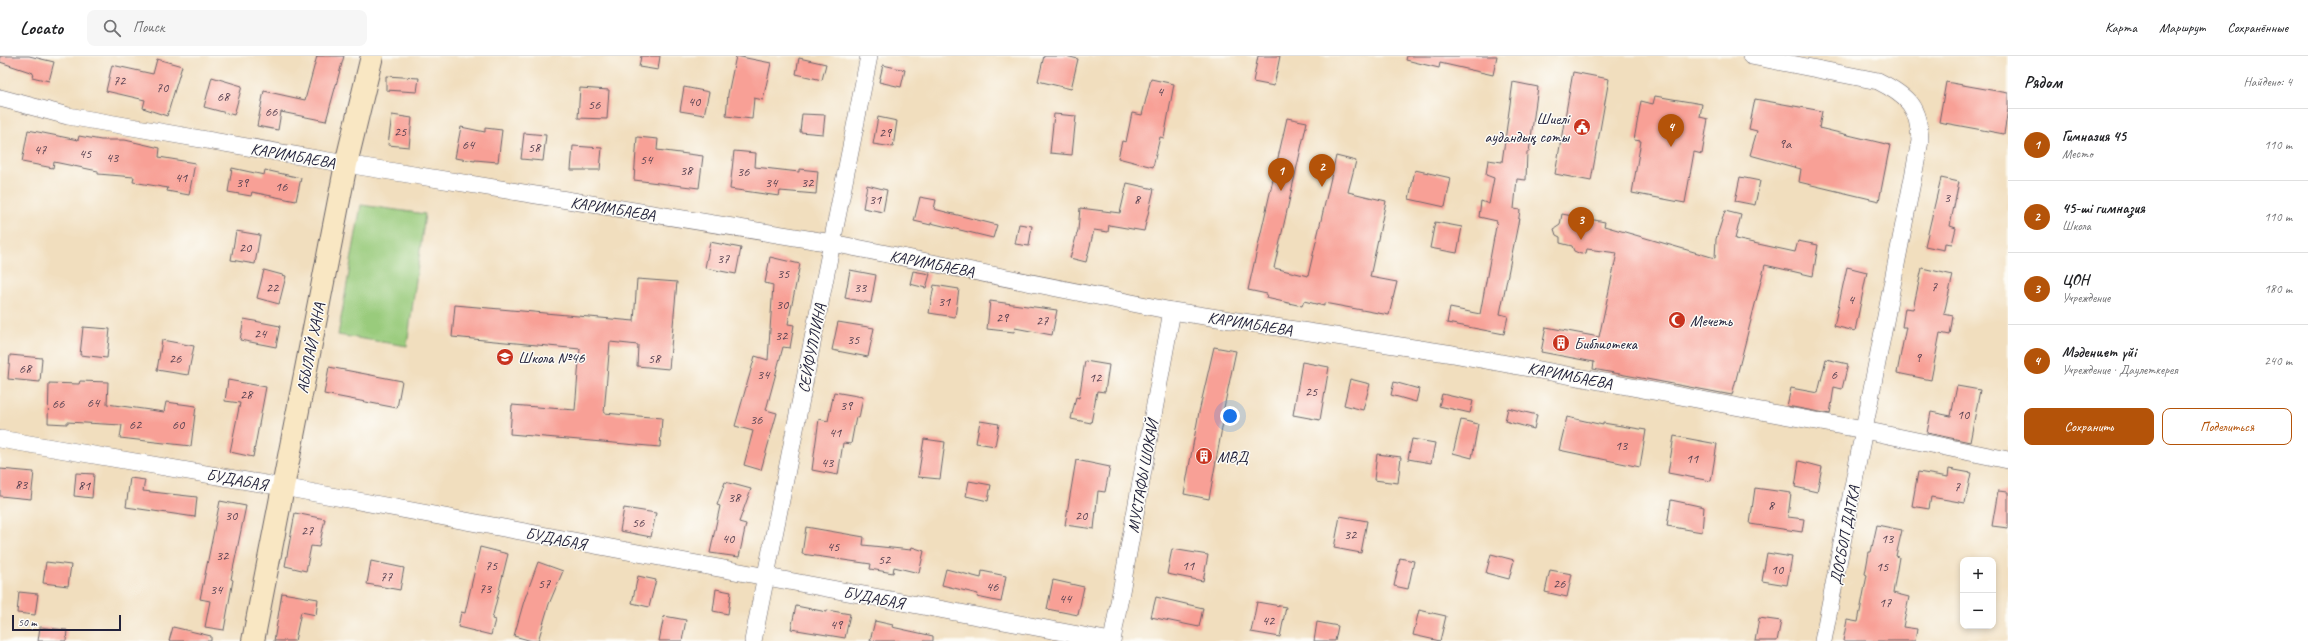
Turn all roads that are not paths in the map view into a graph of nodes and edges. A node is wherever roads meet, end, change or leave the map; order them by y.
1 (372, 56) edge
2 (869, 56) edge
3 (1751, 56) edge
4 (0, 98) edge
5 (346, 164) junction
6 (832, 243) junction
7 (1172, 312) junction
8 (1864, 430) junction
9 (0, 439) edge
10 (2008, 460) edge
11 (283, 487) junction
12 (765, 577) junction
13 (253, 641) edge
14 (753, 641) edge
15 (1111, 641) edge
16 (1823, 641) edge

1 - 5 main road, АБЫЛАЙ ХАНА
2 - 6 street, СЕЙФУЛЛИНА
3 - 8 street, ДОСБОП ДАТКА
4 - 5 street, КАРИМБАЕВА
5 - 6 street, КАРИМБАЕВА
5 - 11 main road, АБЫЛАЙ ХАНА
6 - 7 street, КАРИМБАЕВА
6 - 12 street, СЕЙФУЛЛИНА
7 - 8 street, КАРИМБАЕВА
7 - 15 street, МУСТАФЫ ШОКАЙ
8 - 10 street, КАРИМБАЕВА
8 - 16 street, ДОСБОП ДАТКА
9 - 11 street, БУДАБАЯ
11 - 12 street, БУДАБАЯ
11 - 13 main road, АБЫЛАЙ ХАНА
12 - 14 street, СЕЙФУЛЛИНА
12 - 15 street, БУДАБАЯ

